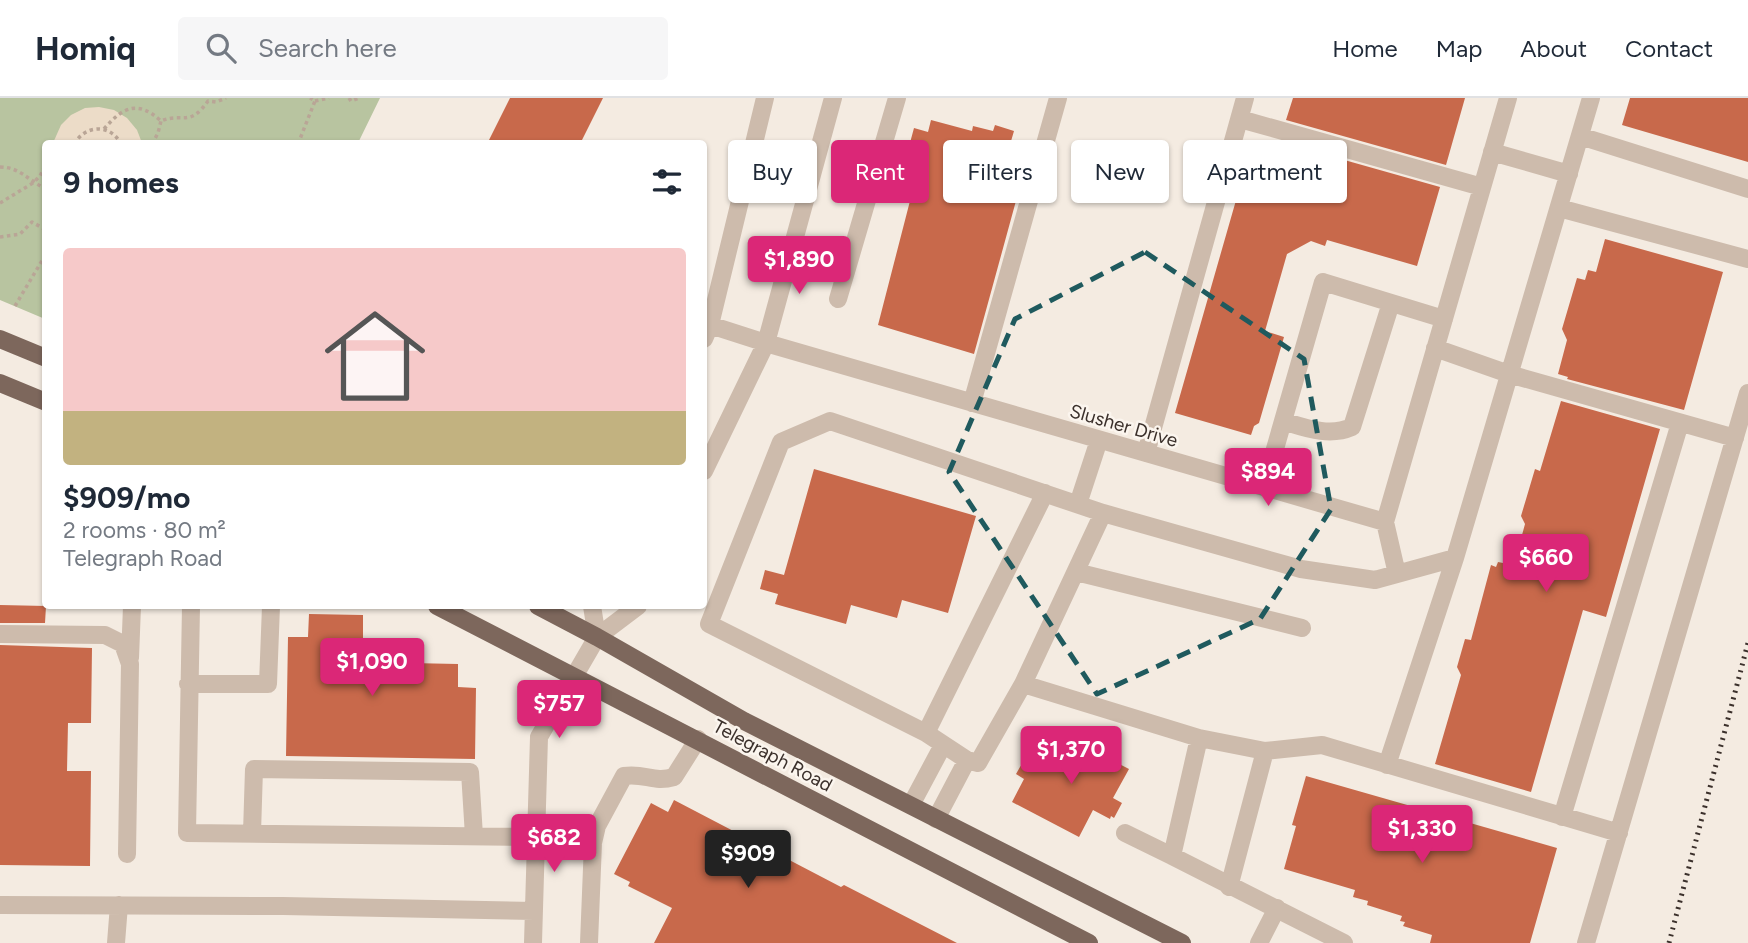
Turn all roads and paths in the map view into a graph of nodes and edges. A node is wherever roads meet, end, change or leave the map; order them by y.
1 (226, 98) edge
2 (329, 98) edge
3 (349, 98) edge
4 (359, 98) edge
5 (765, 98) edge
6 (833, 98) edge
7 (897, 98) edge
8 (1058, 98) edge
9 (1245, 98) edge
10 (1508, 98) edge
11 (1591, 98) edge
12 (206, 99) edge
13 (312, 99) edge
14 (1240, 119) junction
15 (161, 121) junction
16 (104, 129) junction
17 (1580, 136) junction
18 (77, 140) edge
19 (118, 140) edge
20 (154, 140) edge
21 (299, 140) edge
22 (1492, 152) junction
23 (0, 167) edge
24 (42, 172) edge
25 (1569, 174) junction
26 (33, 183) junction
27 (42, 187) edge
28 (1482, 187) junction
29 (1748, 189) edge
30 (0, 203) edge
31 (1559, 208) junction
32 (42, 228) edge
33 (0, 237) edge
34 (1748, 259) edge
35 (42, 261) edge
36 (838, 299) dead end
37 (1391, 303) junction
38 (15, 306) dead end
39 (1444, 319) junction
40 (707, 320) edge
41 (707, 328) edge
42 (0, 339) edge
43 (766, 343) junction
44 (1435, 348) junction
45 (42, 356) edge
46 (1509, 374) junction
47 (0, 383) edge
48 (1748, 393) edge
49 (42, 400) edge
50 (972, 403) junction
51 (1283, 421) junction
52 (1680, 423) junction
53 (1735, 439) junction
54 (1099, 440) junction
55 (1146, 453) junction
56 (707, 465) edge
57 (1264, 487) junction
58 (1045, 493) junction
59 (1078, 505) junction
60 (1103, 513) junction
61 (1385, 522) junction
62 (1455, 558) junction
63 (1076, 572) junction
64 (1397, 574) junction
65 (132, 609) edge
66 (191, 609) edge
67 (271, 609) edge
68 (444, 609) edge
69 (544, 609) edge
70 (592, 609) edge
71 (636, 609) edge
72 (1302, 628) dead end
73 (0, 634) edge
74 (597, 637) junction
75 (130, 669) junction
76 (576, 675) junction
77 (188, 684) junction
78 (1023, 684) junction
79 (926, 733) junction
80 (1199, 738) junction
81 (698, 739) junction
82 (943, 744) junction
83 (1265, 751) junction
84 (967, 760) junction
85 (1387, 765) junction
86 (911, 805) junction
87 (1562, 817) junction
88 (936, 819) junction
89 (253, 833) junction
90 (1125, 833) dead end
91 (1619, 833) junction
92 (474, 836) junction
93 (536, 837) junction
94 (127, 854) dead end
95 (1172, 856) junction
96 (1229, 887) junction
97 (0, 905) edge
98 (119, 905) junction
99 (1278, 908) junction
100 (534, 911) junction
101 (116, 943) edge
102 (533, 943) edge
103 (589, 943) edge
104 (1088, 943) edge
105 (1182, 943) edge
106 (1259, 943) edge
107 (1344, 943) edge
108 (1586, 943) edge

1 - 12 path
2 - 13 path
3 - 4 path
5 - 40 street
6 - 43 street
7 - 36 street
8 - 50 street
9 - 14 street
10 - 22 street
11 - 17 street
12 - 15 path
13 - 21 path
14 - 28 street
14 - 55 street
15 - 16 path
15 - 20 path
16 - 18 path
16 - 19 path
17 - 25 street
17 - 29 street
22 - 25 street
22 - 28 street
23 - 26 path
24 - 26 path
25 - 31 street
26 - 27 path
26 - 30 path
28 - 39 street
31 - 34 street
31 - 46 street
32 - 33 path
35 - 38 path
37 - 39 street
37 - 51 street
37 - 51 street
39 - 44 street
41 - 43 street, Slusher Drive
42 - 45 main road
43 - 50 street, Slusher Drive
43 - 56 street
44 - 46 street
44 - 61 street
46 - 52 street
46 - 62 street
47 - 49 main road
48 - 53 street
50 - 54 street, Slusher Drive
51 - 57 street
52 - 53 street
52 - 87 street
53 - 91 street
54 - 55 street, Slusher Drive
54 - 59 street
55 - 57 street, Slusher Drive
57 - 61 street, Slusher Drive
58 - 59 street
58 - 79 street
58 - 79 street
59 - 60 street
60 - 63 street
60 - 64 street
61 - 64 street
62 - 64 street
62 - 85 street
63 - 72 street
63 - 78 street
65 - 75 street
66 - 77 street
67 - 77 street
68 - 76 main road, Telegraph Road
69 - 74 main road, Telegraph Road
70 - 74 street
71 - 74 street
73 - 75 street
74 - 76 street
74 - 86 main road, Telegraph Road
75 - 94 street
76 - 81 main road, Telegraph Road
76 - 93 street
77 - 89 street
78 - 80 street
78 - 84 street
79 - 82 street
80 - 83 street
80 - 95 street
81 - 103 street
81 - 104 main road, Telegraph Road
82 - 84 street
82 - 86 street
83 - 85 street
83 - 96 street
84 - 88 street
85 - 87 street
86 - 88 main road, Telegraph Road
87 - 91 street
88 - 105 main road, Telegraph Road
89 - 92 street
89 - 92 street
90 - 95 street
91 - 108 street
92 - 93 street
93 - 100 street
95 - 96 street
96 - 99 street
97 - 98 street
98 - 100 street
98 - 101 street
99 - 106 street
99 - 107 street
100 - 102 street

